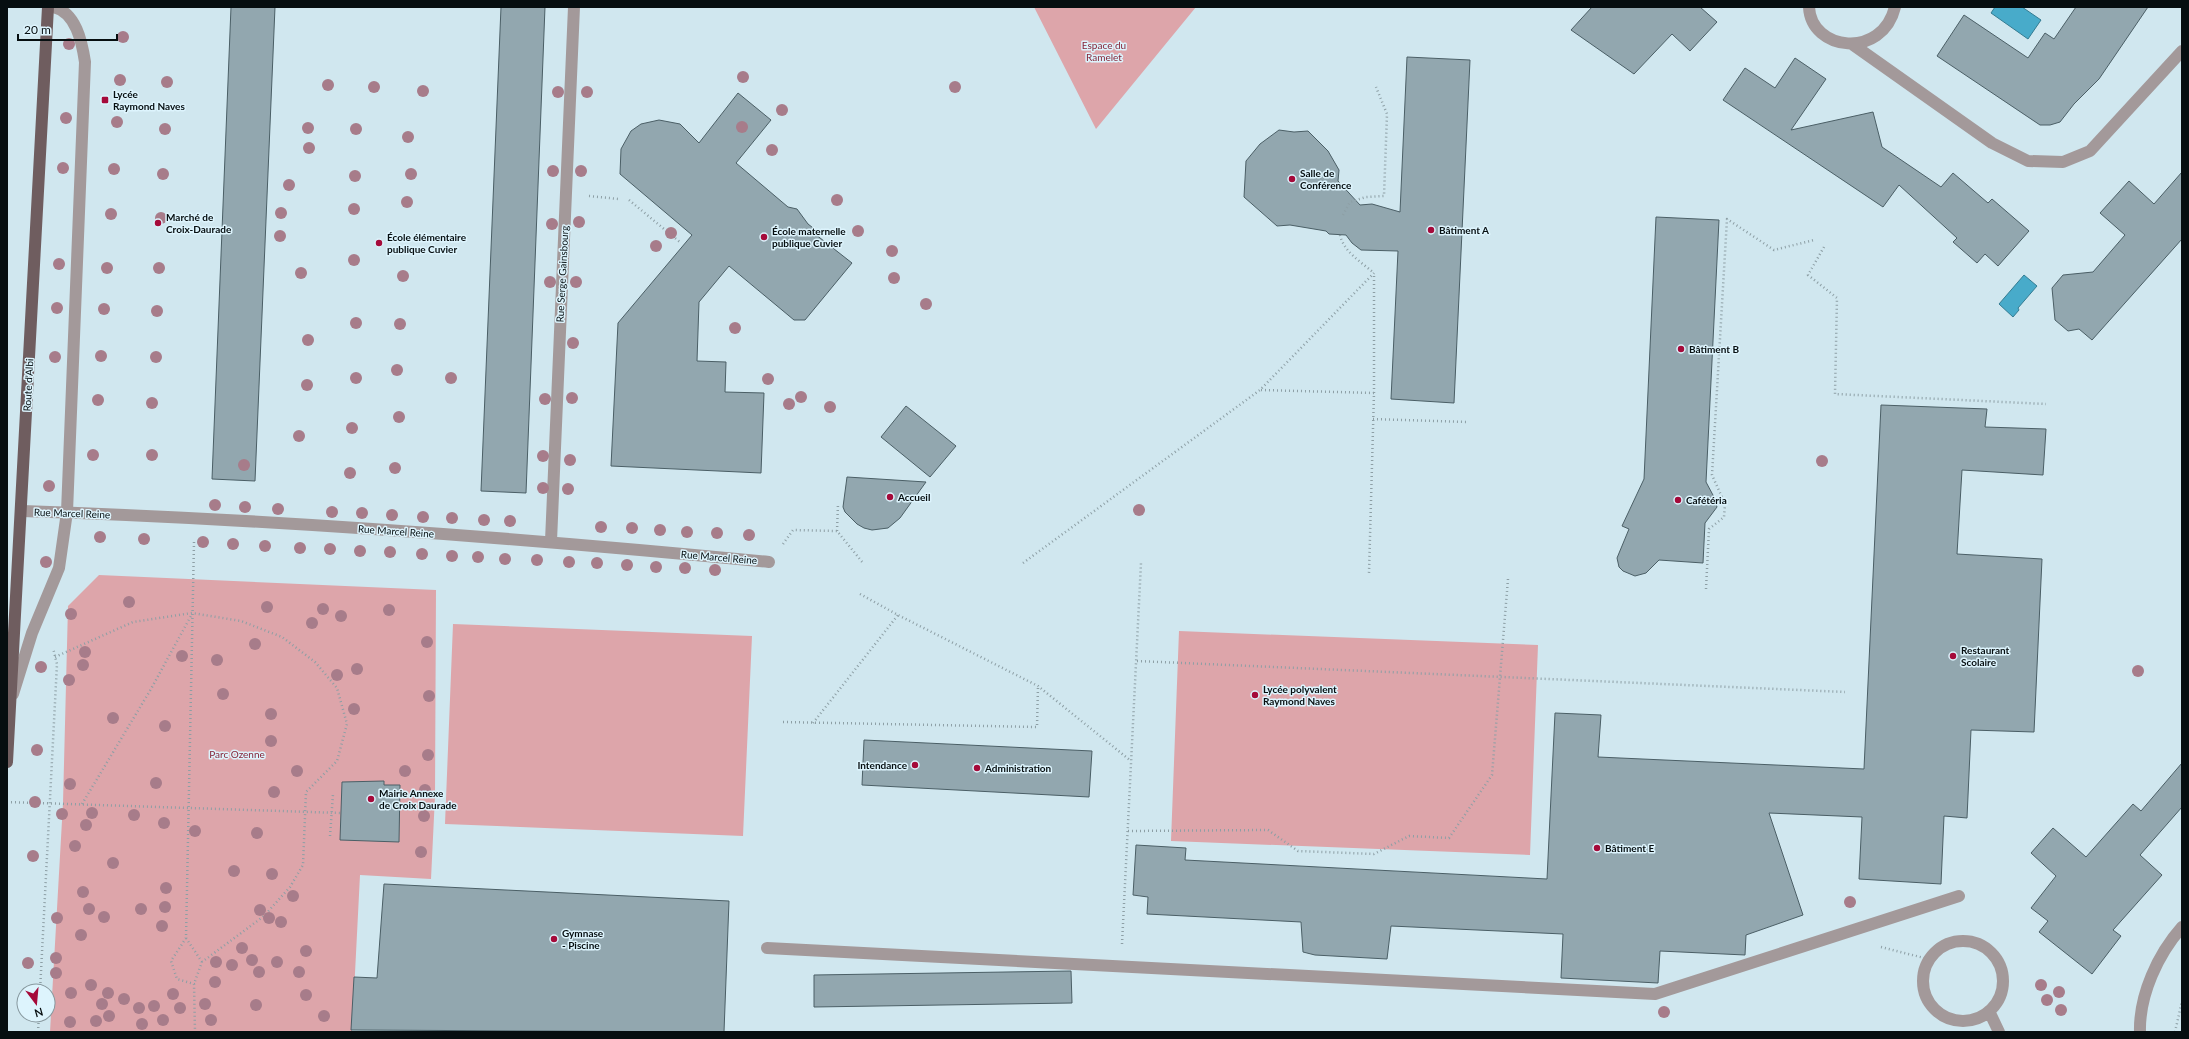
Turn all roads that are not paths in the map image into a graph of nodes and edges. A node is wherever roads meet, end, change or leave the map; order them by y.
1 (48, 7) edge
2 (53, 7) edge
3 (574, 7) edge
4 (1895, 7) edge
5 (1806, 9) edge
6 (1852, 44) junction
7 (2182, 51) edge
8 (22, 511) junction
9 (67, 512) junction
10 (551, 541) junction
11 (769, 562) road end
12 (10, 703) junction
13 (7, 762) edge
14 (1959, 896) dead end
15 (2182, 927) edge
16 (766, 948) dead end
17 (1989, 1011) junction
18 (2000, 1032) edge
19 (2140, 1032) edge

1 - 8 main road, Route d'Albi
2 - 9 street
3 - 10 street, Rue Serge Gainsbourg
4 - 6 street
5 - 6 street
6 - 7 street
8 - 9 street, Rue Marcel Reine
8 - 12 main road, Route d'Albi
9 - 10 street, Rue Marcel Reine
9 - 12 street
10 - 11 street, Rue Marcel Reine
12 - 13 main road, Route d'Albi
14 - 16 street
15 - 19 street
17 - 17 street
17 - 18 street

